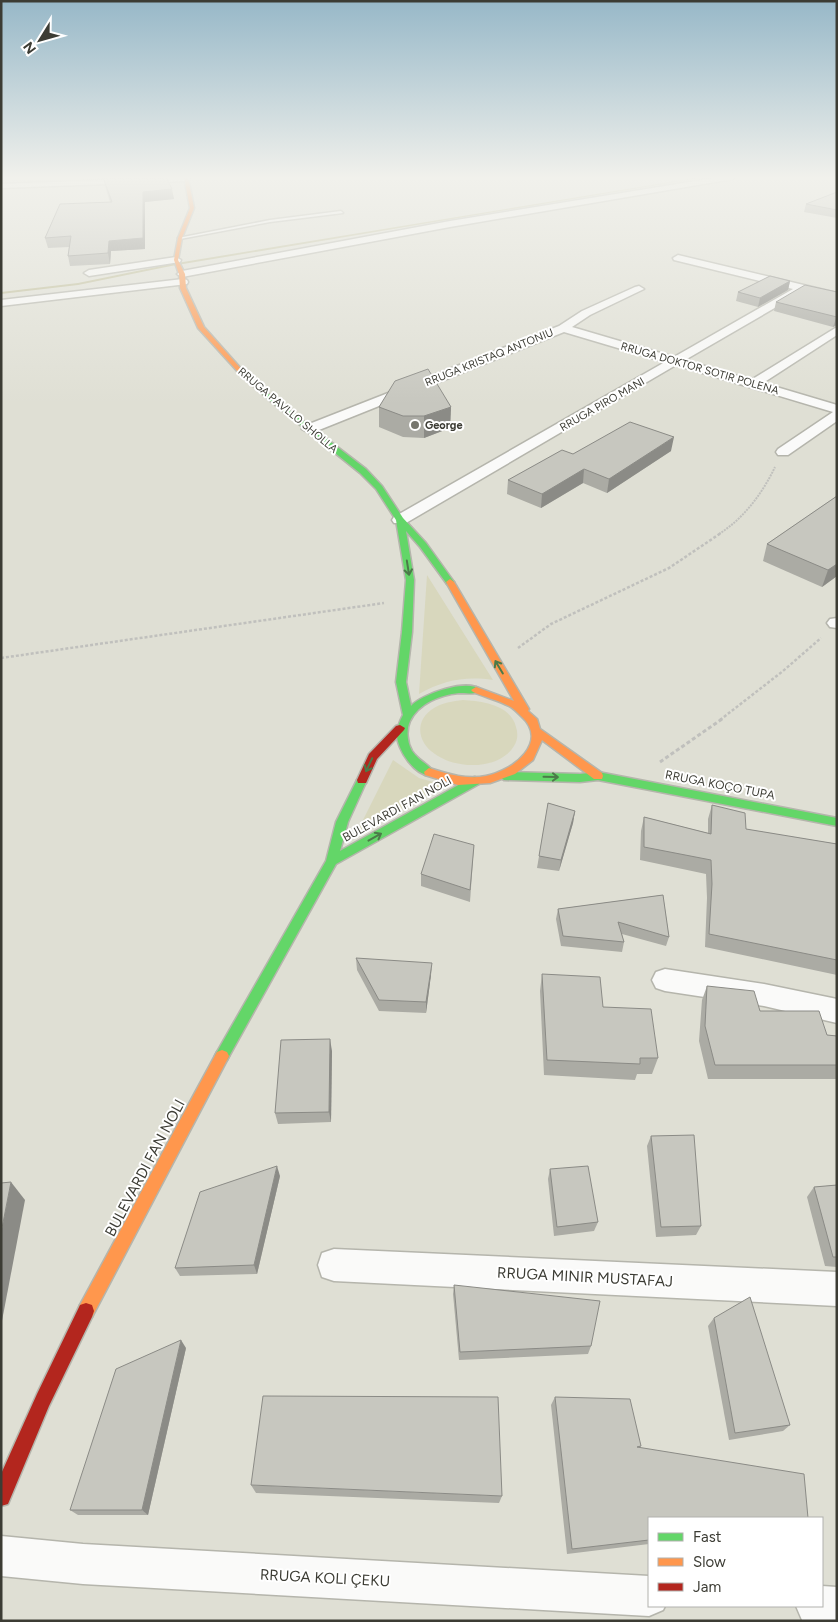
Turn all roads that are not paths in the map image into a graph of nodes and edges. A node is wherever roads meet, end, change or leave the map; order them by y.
1 (180, 253) edge
2 (285, 253) edge
3 (678, 258) dead end
4 (180, 271) junction
5 (89, 273) edge
6 (802, 288) junction
7 (639, 289) dead end
8 (837, 296) edge
9 (1, 303) edge
10 (562, 328) junction
11 (837, 330) edge
12 (676, 361) junction
13 (752, 384) junction
14 (837, 409) edge
15 (837, 415) edge
16 (308, 429) junction
17 (783, 452) road end
18 (400, 520) junction
19 (524, 709) junction
20 (407, 713) junction
21 (400, 728) junction
22 (538, 732) junction
23 (504, 776) junction
24 (598, 776) junction
25 (475, 782) junction
26 (837, 822) edge
27 (332, 861) junction
28 (665, 980) dead end
29 (837, 1011) edge
30 (334, 1265) dead end
31 (837, 1289) edge
32 (1, 1497) edge
33 (1, 1556) edge
34 (648, 1596) edge
35 (823, 1606) edge
36 (837, 1607) edge

1 - 4 street, RRUGA PAVLLO SHOLLA
2 - 4 street
3 - 6 street
4 - 5 street
4 - 9 street
4 - 16 street, RRUGA PAVLLO SHOLLA
6 - 8 street
6 - 12 street, RRUGA PIRO MANI
7 - 10 street, RRUGA KRISTAQ ANTONIU
10 - 12 street, RRUGA DOKTOR SOTIR POLENA
10 - 16 street, RRUGA KRISTAQ ANTONIU
11 - 13 street
12 - 13 street, RRUGA DOKTOR SOTIR POLENA
12 - 18 street, RRUGA PIRO MANI
13 - 14 street, RRUGA DOKTOR SOTIR POLENA
15 - 17 street
16 - 18 street, RRUGA PAVLLO SHOLLA
19 -> 18 street, RRUGA PAVLLO SHOLLA
18 -> 20 street, RRUGA PAVLLO SHOLLA
19 - 20 street
19 - 22 street
20 - 21 street
21 - 25 street
21 -> 27 street, BULEVARDI FAN NOLI
22 - 23 street
22 - 24 street, RRUGA KOÇO TUPA
23 -> 24 street, RRUGA KOÇO TUPA
23 - 25 street
24 - 26 street, RRUGA KOÇO TUPA
27 -> 25 street, BULEVARDI FAN NOLI
27 - 32 street, BULEVARDI FAN NOLI
28 - 29 street
30 - 31 street, RRUGA MINIR MUSTAFAJ
33 - 34 street, RRUGA KOLI ÇEKU
35 - 36 street

